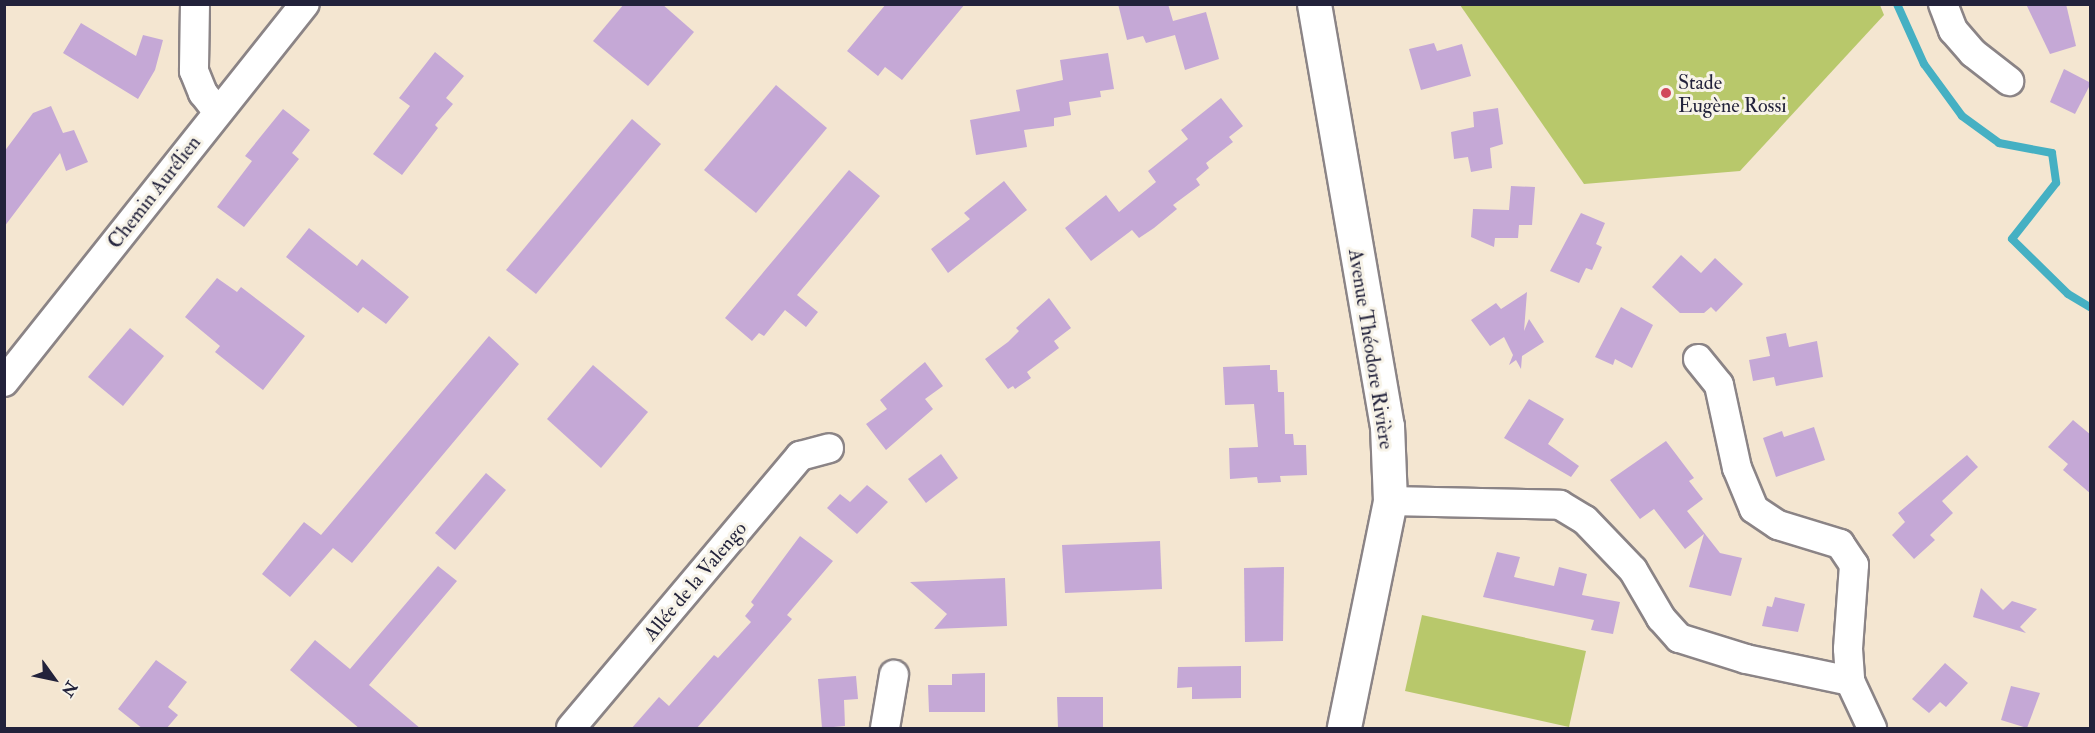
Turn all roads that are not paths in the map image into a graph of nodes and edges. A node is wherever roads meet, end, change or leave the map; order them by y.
1 (195, 4) edge
2 (305, 4) edge
3 (1314, 4) edge
4 (1943, 4) edge
5 (2009, 81) dead end
6 (217, 111) junction
7 (1698, 359) dead end
8 (4, 382) edge
9 (829, 448) dead end
10 (1390, 501) junction
11 (894, 675) dead end
12 (1850, 681) junction
13 (572, 729) edge
14 (885, 729) edge
15 (1344, 729) edge
16 (1872, 729) edge

1 - 6 street
2 - 6 street, Chemin Aurélien
3 - 10 main road, Avenue Théodore Rivière
4 - 5 street
6 - 8 street, Chemin Aurélien
7 - 12 street
9 - 13 street, Allée de la Valengo
10 - 12 street
10 - 15 main road, Avenue Théodore Rivière
11 - 14 street
12 - 16 street

